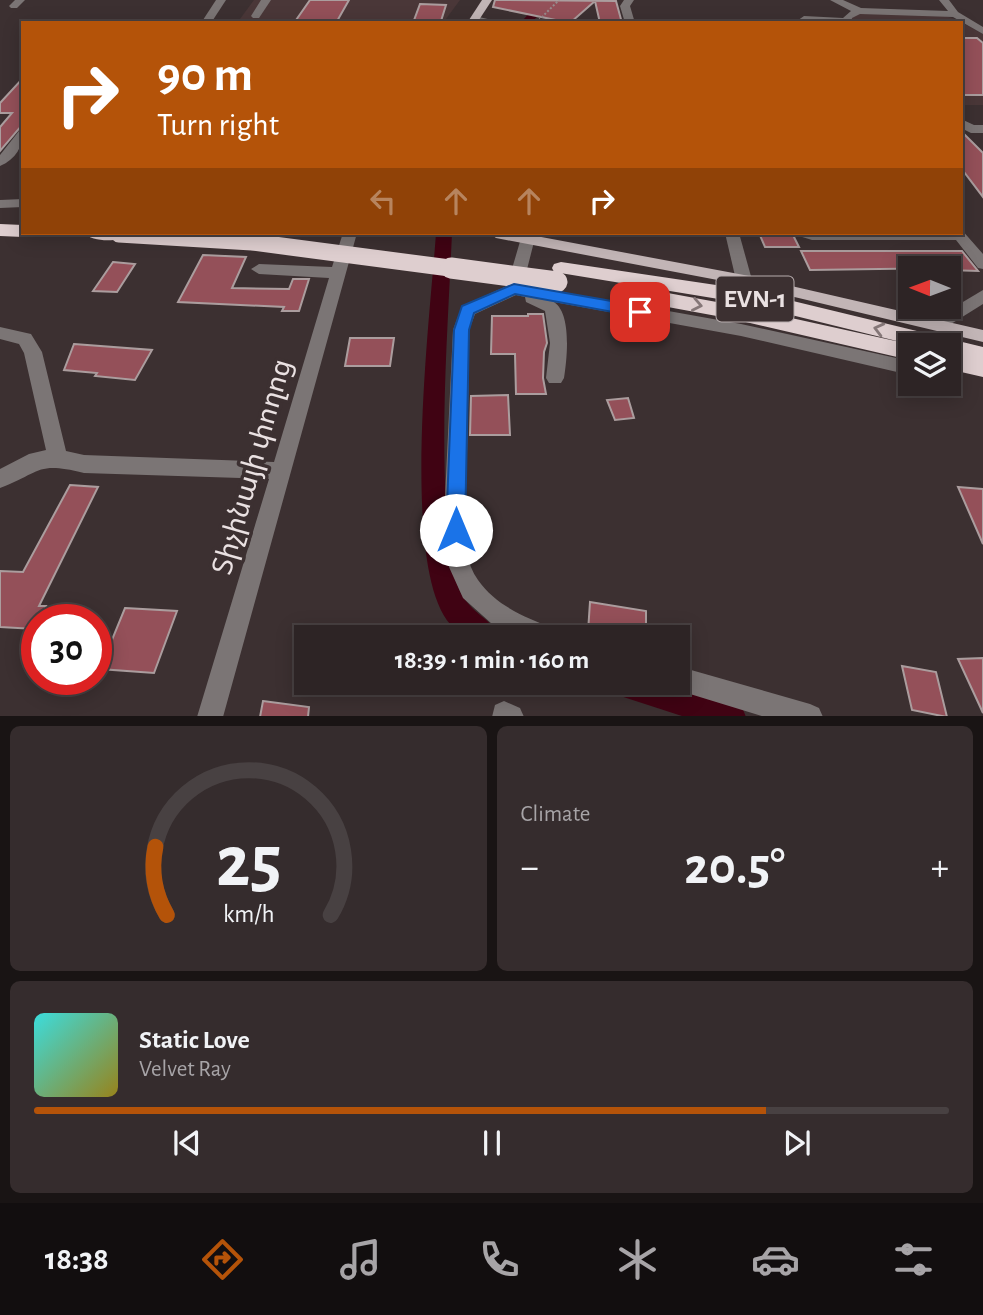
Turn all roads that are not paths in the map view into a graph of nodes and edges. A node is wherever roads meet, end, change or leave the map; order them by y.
1 (221, 0) edge
2 (266, 0) edge
3 (487, 0) edge
4 (629, 0) edge
5 (835, 0) edge
6 (944, 0) edge
7 (859, 11) junction
8 (955, 14) junction
9 (256, 16) dead end
10 (207, 21) edge
11 (473, 21) edge
12 (629, 21) edge
13 (802, 21) edge
14 (832, 21) edge
15 (846, 21) edge
16 (983, 31) edge
17 (972, 127) edge
18 (21, 137) edge
19 (982, 142) edge
20 (0, 162) edge
21 (0, 204) edge
22 (21, 204) edge
23 (0, 218) edge
24 (21, 218) edge
25 (0, 230) edge
26 (21, 231) edge
27 (136, 235) edge
28 (297, 235) edge
29 (349, 235) edge
30 (509, 235) edge
31 (733, 235) edge
32 (959, 235) edge
33 (528, 238) junction
34 (983, 264) edge
35 (259, 270) dead end
36 (337, 273) junction
37 (559, 275) junction
38 (744, 280) junction
39 (514, 289) junction
40 (983, 296) edge
41 (937, 325) junction
42 (0, 332) edge
43 (898, 333) edge
44 (983, 336) edge
45 (898, 349) edge
46 (961, 349) edge
47 (983, 355) edge
48 (961, 364) edge
49 (898, 365) edge
50 (983, 369) edge
51 (555, 378) dead end
52 (58, 458) junction
53 (281, 471) junction
54 (0, 479) edge
55 (519, 625) edge
56 (690, 681) edge
57 (209, 716) edge
58 (810, 716) edge

1 - 10 street
2 - 9 street
3 - 11 main road
4 - 12 street
5 - 7 street
6 - 8 street
7 - 8 street
7 - 15 street
8 - 16 street
13 - 14 street
17 - 19 street
18 - 20 street
21 - 22 street
23 - 24 highway
25 - 26 highway
27 - 37 highway, EVN-1, bridge
28 - 37 highway, EVN-1
29 - 36 street, Տիչինայի փողոց
30 - 33 main road
31 - 38 street
32 - 34 street
33 - 38 main road
33 - 39 street
35 - 36 street
36 - 53 street, Տիչինայի փողոց
43 -> 37 highway, EVN-1
37 -> 45 highway, EVN-1
38 - 41 main road
39 - 49 street
39 - 51 street
39 - 55 street
40 - 41 street
41 - 44 main road
42 - 52 street
46 - 47 highway, EVN-1
48 - 50 highway
52 - 53 street
52 - 54 street
53 - 57 street, Տիչինայի փողոց
56 - 58 street

